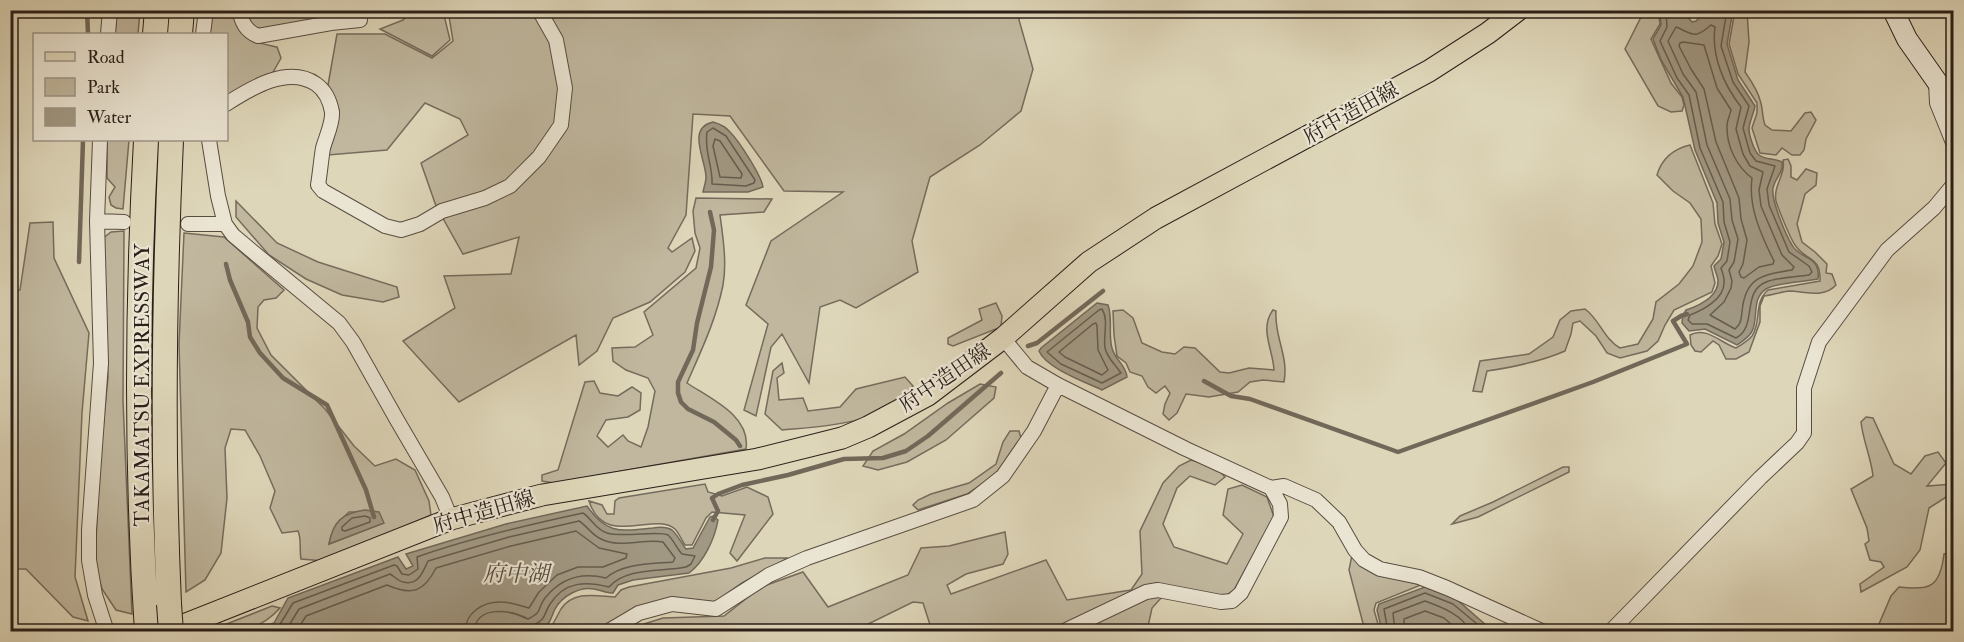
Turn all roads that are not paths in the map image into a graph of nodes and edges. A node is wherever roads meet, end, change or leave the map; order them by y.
1 (110, 10) edge
2 (157, 10) edge
3 (182, 10) edge
4 (206, 10) edge
5 (239, 10) edge
6 (538, 10) edge
7 (1518, 10) edge
8 (1893, 10) edge
9 (360, 20) dead end
10 (108, 33) edge
11 (155, 33) edge
12 (180, 33) edge
13 (203, 33) edge
14 (1936, 83) junction
15 (228, 103) edge
16 (1953, 106) edge
17 (100, 141) edge
18 (146, 141) edge
19 (171, 141) edge
20 (209, 141) edge
21 (1953, 146) edge
22 (1953, 184) edge
23 (97, 221) junction
24 (124, 222) dead end
25 (188, 224) dead end
26 (225, 224) junction
27 (1003, 338) junction
28 (1059, 385) junction
29 (1271, 488) junction
30 (452, 519) junction
31 (146, 622) edge
32 (107, 632) edge
33 (166, 632) edge
34 (171, 632) edge
35 (607, 632) edge
36 (1062, 632) edge
37 (1544, 632) edge
38 (1610, 632) edge

1 - 10 street
2 - 11 highway
3 - 12 highway
4 - 13 street
5 - 9 street
6 - 15 street
7 - 27 main road, 府中造田線
8 - 14 main road
14 - 16 main road
14 - 21 street
17 - 23 street
18 - 31 highway, TAKAMATSU EXPRESSWAY
19 - 34 highway, TAKAMATSU EXPRESSWAY, bridge
20 - 26 street
22 - 38 street
23 - 24 street
23 - 32 street
25 - 26 street
26 - 30 street
27 - 28 street
27 - 30 main road, 府中造田線
28 - 29 street
28 - 35 street
29 - 36 street
29 - 37 street
30 - 33 main road, 府中造田線

